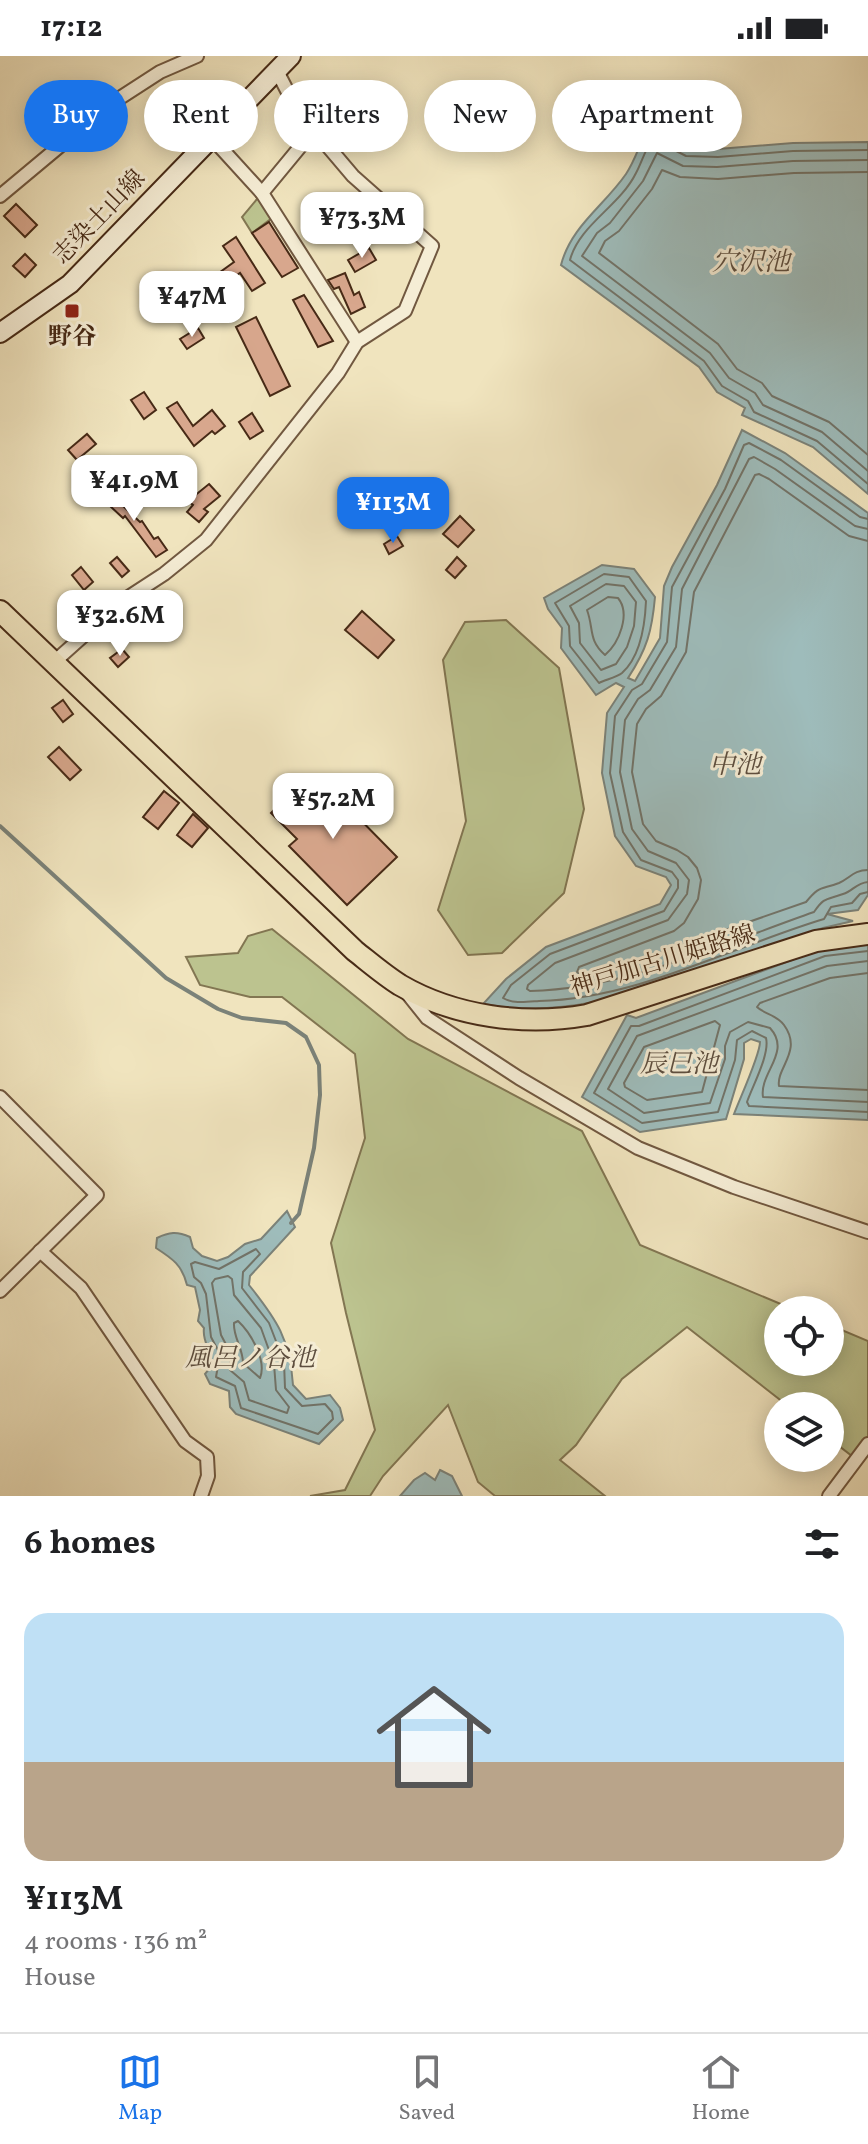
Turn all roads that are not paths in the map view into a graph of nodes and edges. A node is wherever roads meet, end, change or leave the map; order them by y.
1 (197, 56) edge
2 (291, 56) edge
3 (277, 71) junction
4 (282, 80) edge
5 (258, 90) edge
6 (197, 152) edge
7 (225, 152) edge
8 (296, 152) edge
9 (333, 152) edge
10 (262, 193) junction
11 (0, 196) edge
12 (0, 333) edge
13 (357, 342) junction
14 (0, 611) edge
15 (53, 663) junction
16 (868, 934) edge
17 (400, 985) junction
18 (0, 1097) edge
19 (868, 1232) edge
20 (40, 1251) junction
21 (0, 1291) edge
22 (865, 1447) edge
23 (868, 1465) edge
24 (201, 1496) edge
25 (829, 1496) edge

1 - 11 street
2 - 3 main road, 志染土山線
3 - 4 street
3 - 5 main road, 志染土山線
6 - 12 main road, 志染土山線
7 - 10 street
8 - 10 street
9 - 13 street
10 - 13 street
13 - 15 street
14 - 15 main road, 神戸加古川姫路線
15 - 17 main road, 神戸加古川姫路線
16 - 17 main road, 神戸加古川姫路線
17 - 19 street
18 - 20 street
20 - 21 street
20 - 24 street
22 - 23 street
22 - 25 street

